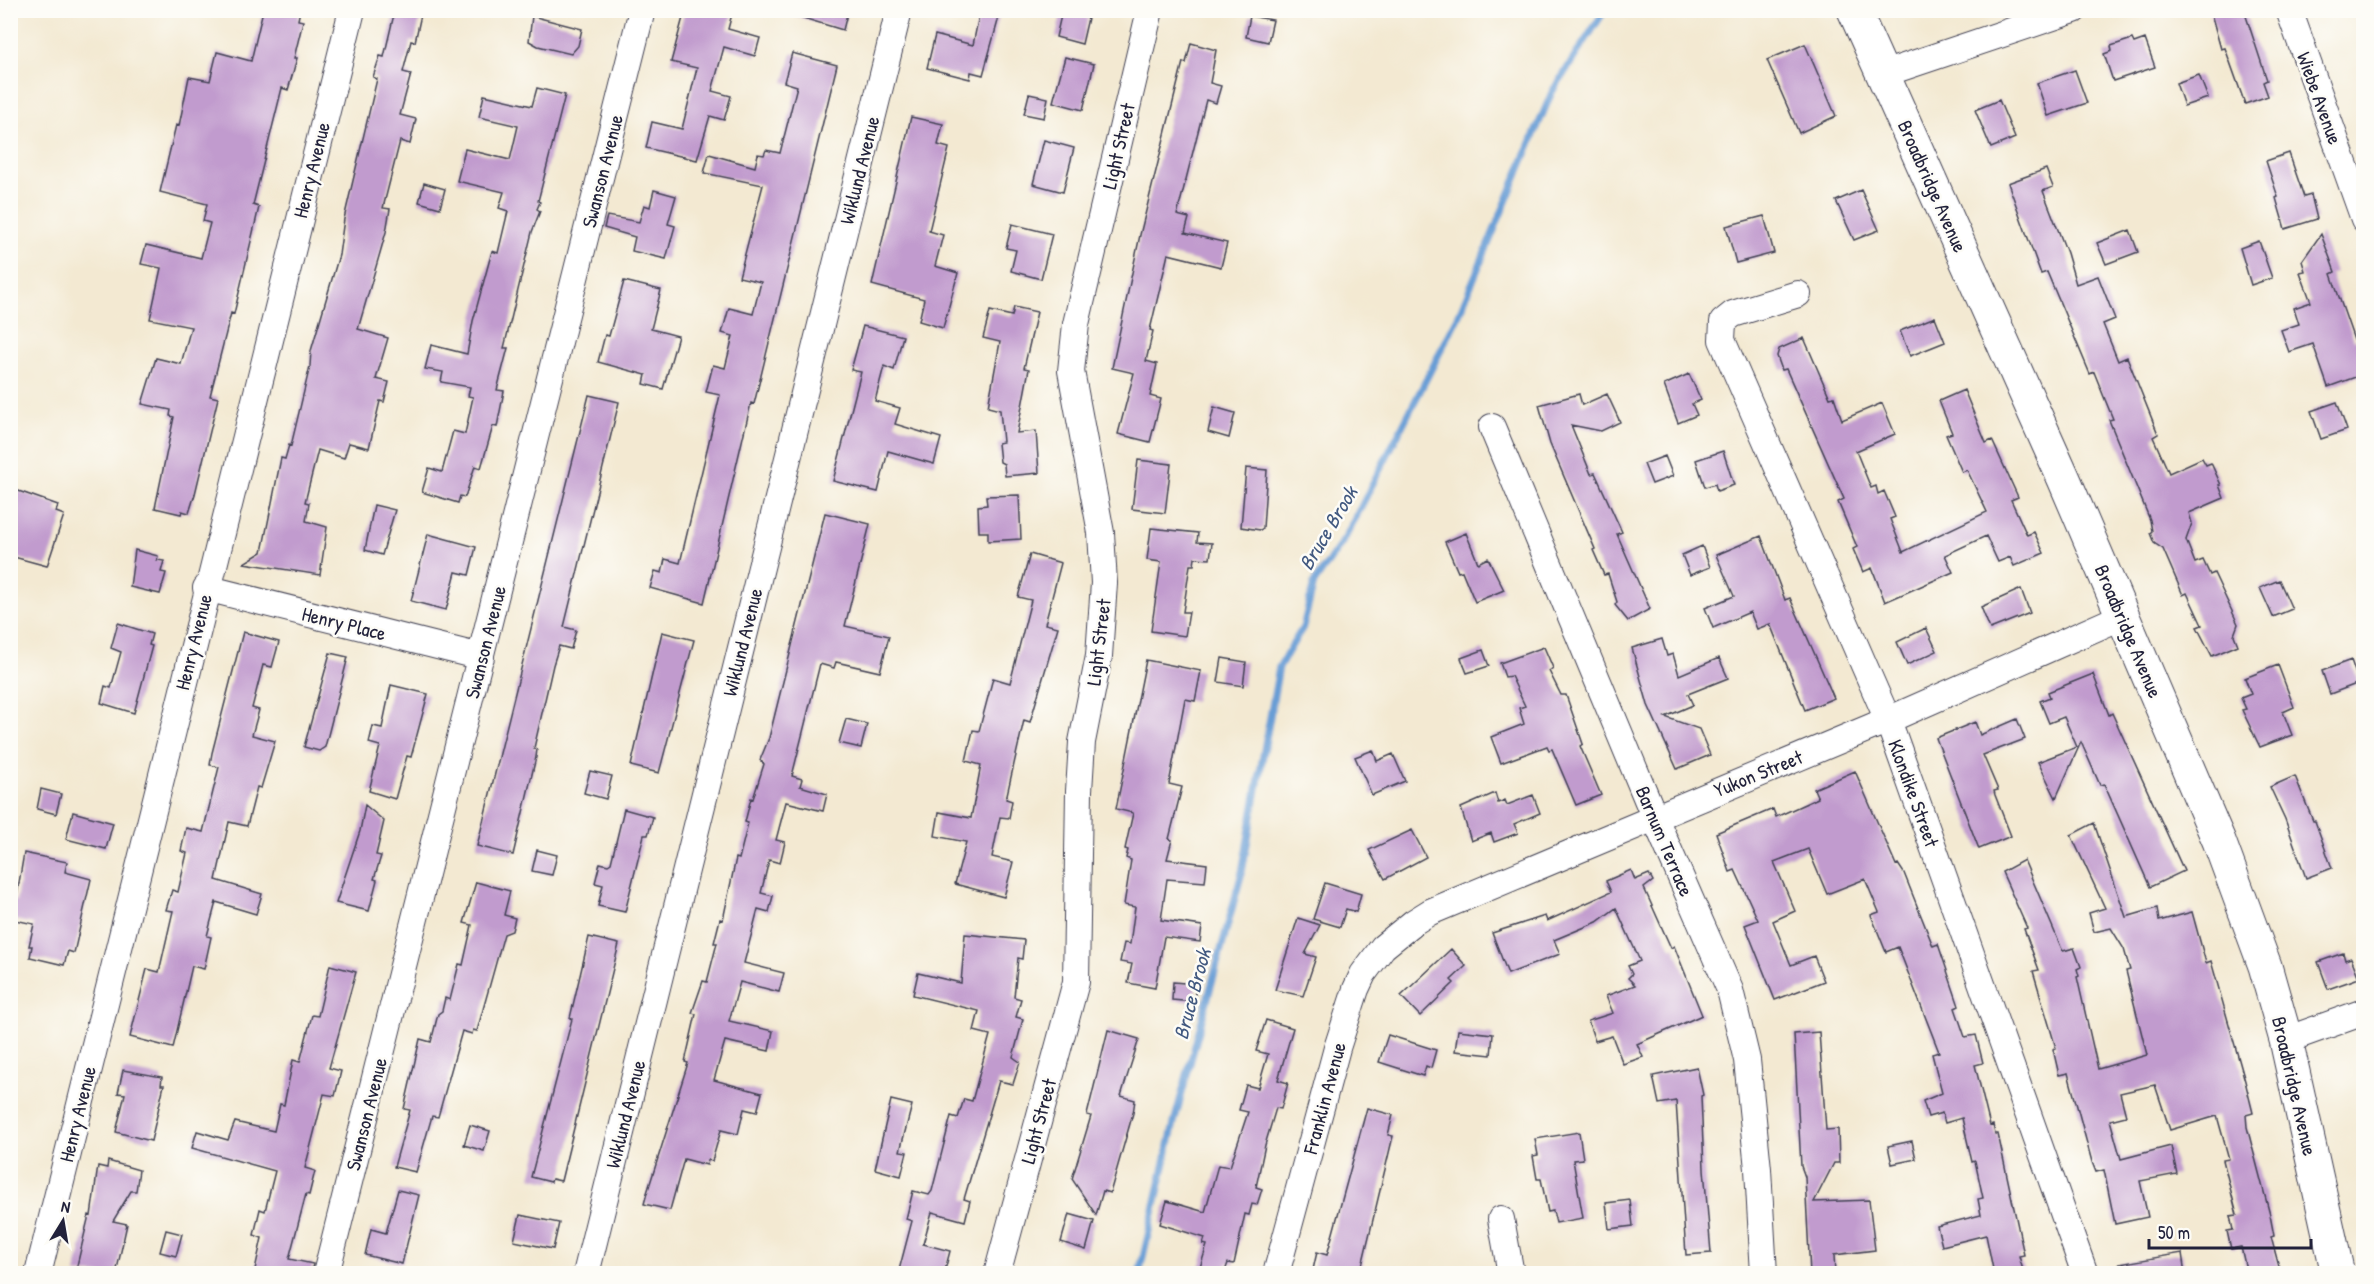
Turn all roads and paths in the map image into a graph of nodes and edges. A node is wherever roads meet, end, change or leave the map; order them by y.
1 (352, 10) edge
2 (642, 10) edge
3 (899, 10) edge
4 (1150, 10) edge
5 (1854, 10) edge
6 (2074, 10) edge
7 (2289, 10) edge
8 (1883, 74) junction
9 (2361, 205) edge
10 (1798, 294) dead end
11 (1492, 427) dead end
12 (206, 588) junction
13 (2123, 616) junction
14 (481, 657) junction
15 (1888, 720) junction
16 (1654, 816) junction
17 (1396, 935) joint
18 (2364, 1012) edge
19 (2286, 1040) junction
20 (1501, 1219) dead end
21 (38, 1274) edge
22 (326, 1274) edge
23 (586, 1274) edge
24 (997, 1274) edge
25 (1276, 1274) edge
26 (1511, 1274) edge
27 (1764, 1274) edge
28 (2085, 1274) edge
29 (2338, 1274) edge

1 - 12 street, Henry Avenue
2 - 14 street, Swanson Avenue
3 - 23 street, Wiklund Avenue
4 - 24 street, Light Street
5 - 8 main road, Broadbridge Avenue
6 - 8 street
7 - 9 street, Wiebe Avenue
8 - 13 main road, Broadbridge Avenue
10 - 15 street, Klondike Street
11 - 16 street, Barnum Terrace
12 - 14 street, Henry Place
12 - 21 street, Henry Avenue
13 - 15 street, Yukon Street
13 - 19 main road, Broadbridge Avenue
14 - 22 street, Swanson Avenue
15 - 16 street, Yukon Street
15 - 28 street, Klondike Street
16 - 17 street, Yukon Street
16 - 27 street, Barnum Terrace
17 - 25 street, Franklin Avenue
18 - 19 street
19 - 29 main road, Broadbridge Avenue
20 - 26 street

